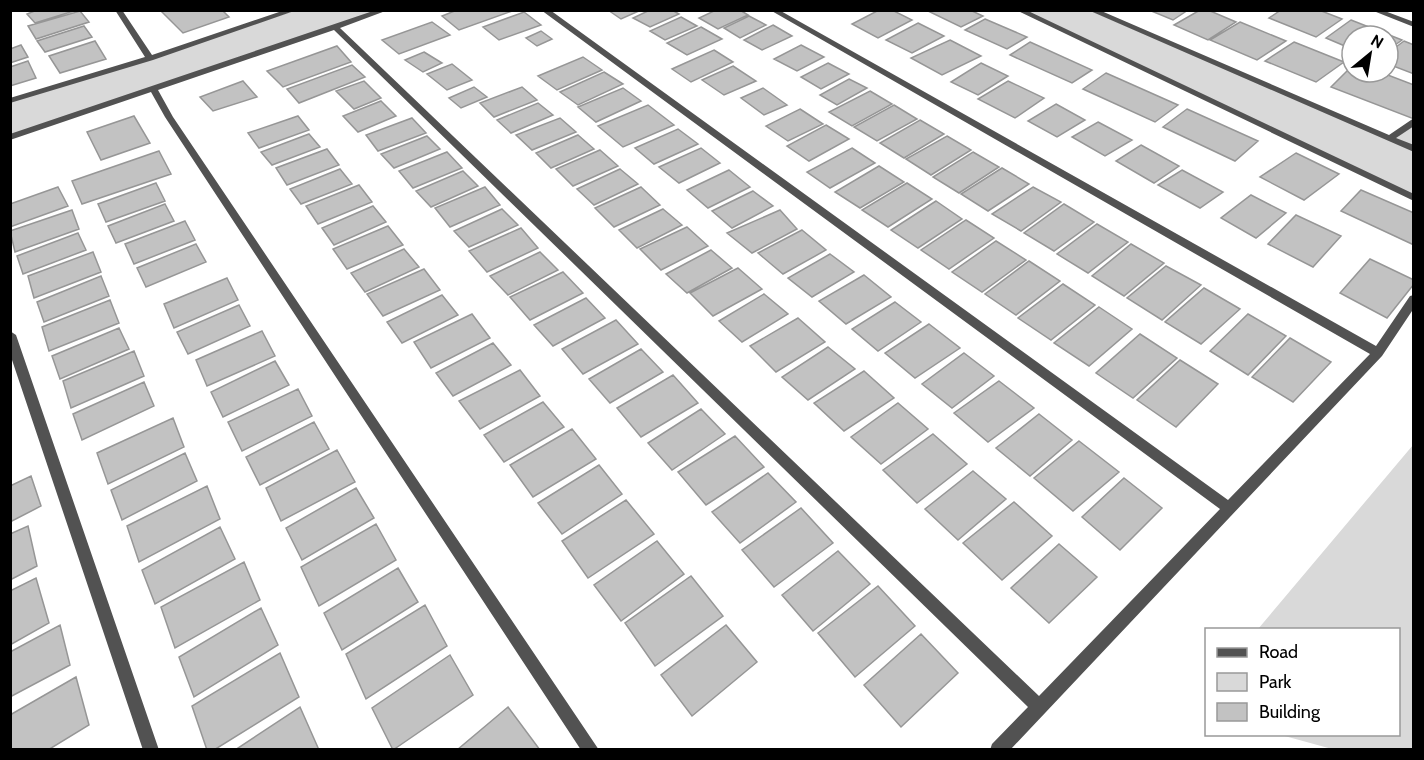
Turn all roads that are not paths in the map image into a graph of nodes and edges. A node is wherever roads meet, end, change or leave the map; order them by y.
1 (118, 10) edge
2 (294, 10) edge
3 (385, 10) edge
4 (544, 10) edge
5 (773, 10) edge
6 (1019, 10) edge
7 (1091, 10) edge
8 (1374, 10) edge
9 (1413, 25) edge
10 (335, 27) junction
11 (150, 58) junction
12 (153, 88) junction
13 (10, 100) edge
14 (1413, 121) edge
15 (10, 137) edge
16 (1389, 139) junction
17 (1413, 149) edge
18 (1413, 198) edge
19 (1413, 299) edge
20 (10, 335) edge
21 (1378, 353) junction
22 (1230, 509) junction
23 (1039, 707) junction
24 (151, 750) edge
25 (591, 750) edge
26 (998, 750) edge

1 - 11 street
2 - 11 street
3 - 10 street
4 - 22 street
5 - 21 street
6 - 18 street
7 - 16 street
8 - 9 street
10 - 12 street
10 - 23 street
11 - 13 street
12 - 15 street
12 - 25 street
14 - 16 street
16 - 17 street
19 - 21 street
20 - 24 street
21 - 22 street
22 - 23 street
23 - 26 street

